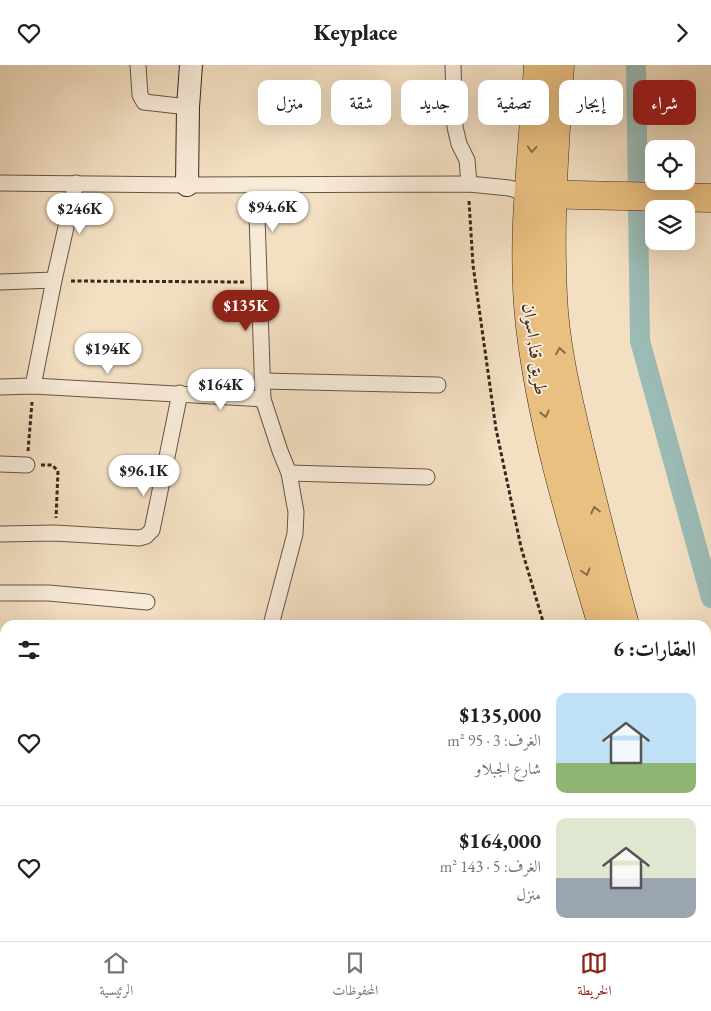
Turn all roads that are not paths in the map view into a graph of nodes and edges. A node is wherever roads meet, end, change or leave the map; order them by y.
1 (138, 65) edge
2 (191, 65) edge
3 (453, 65) edge
4 (538, 65) edge
5 (560, 65) edge
6 (188, 107) junction
7 (0, 183) edge
8 (76, 183) junction
9 (469, 184) junction
10 (187, 185) junction
11 (256, 185) junction
12 (530, 192) junction
13 (702, 197) edge
14 (54, 280) junction
15 (0, 281) edge
16 (262, 381) junction
17 (438, 385) dead end
18 (33, 386) junction
19 (0, 387) edge
20 (180, 393) junction
21 (264, 399) junction
22 (0, 464) edge
23 (27, 465) road end
24 (289, 473) junction
25 (428, 477) dead end
26 (0, 534) edge
27 (0, 593) edge
28 (147, 602) dead end
29 (272, 620) edge
30 (601, 620) edge
31 (624, 620) edge

1 - 6 street
2 - 6 street
3 - 9 street
4 -> 12 highway, طريق قنا, اسوان
5 - 12 highway, طريق قنا, اسوان
6 - 10 street
7 - 8 street
8 - 10 street
8 - 14 street
9 - 11 street
9 - 12 street
10 - 11 street
11 - 16 street
12 - 13 highway
12 -> 30 highway, طريق قنا, اسوان
31 -> 12 highway, طريق قنا, اسوان
14 - 15 street
14 - 18 street
16 - 17 street
16 - 21 street
18 - 19 street
18 - 20 street
20 - 21 street
20 - 26 street
21 - 24 street
22 - 23 street
24 - 25 street
24 - 29 street
27 - 28 street

